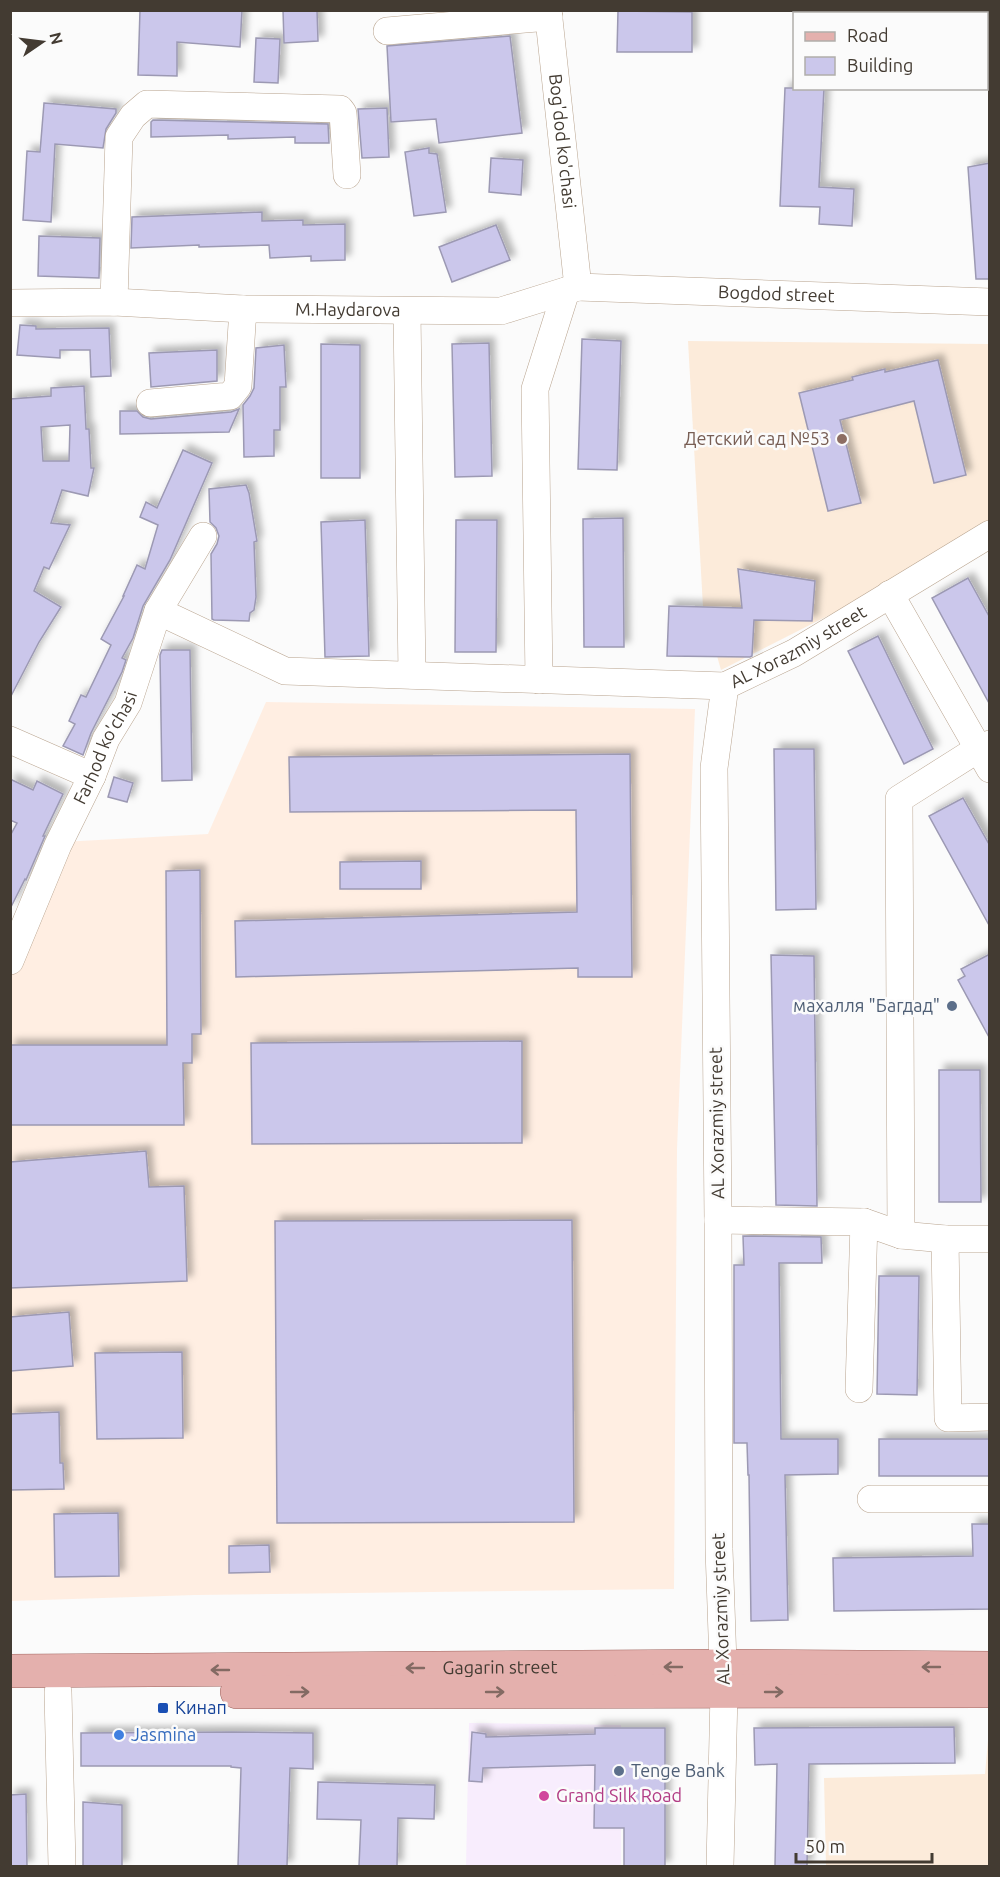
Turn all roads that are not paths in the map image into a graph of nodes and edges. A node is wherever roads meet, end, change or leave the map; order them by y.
1 (548, 14) edge
2 (387, 31) dead end
3 (346, 176) dead end
4 (572, 289) junction
5 (114, 302) junction
6 (990, 302) edge
7 (10, 303) edge
8 (243, 309) junction
9 (407, 312) junction
10 (150, 403) dead end
11 (203, 536) dead end
12 (988, 537) edge
13 (890, 594) junction
14 (158, 611) junction
15 (412, 675) junction
16 (539, 680) junction
17 (725, 686) junction
18 (10, 740) edge
19 (986, 754) edge
20 (92, 776) junction
21 (10, 961) edge
22 (718, 1220) junction
23 (864, 1222) junction
24 (901, 1234) junction
25 (945, 1239) junction
26 (990, 1239) edge
27 (859, 1389) dead end
28 (990, 1417) edge
29 (871, 1499) dead end
30 (990, 1499) edge
31 (990, 1668) edge
32 (10, 1671) edge
33 (724, 1679) junction
34 (990, 1690) edge
35 (58, 1692) junction
36 (10, 1693) edge
37 (62, 1866) edge
38 (720, 1866) edge

1 - 2 street
1 - 4 street, Bog'dod ko'chasi
3 - 5 street
4 - 6 street, Bogdod street
4 - 9 street, M.Haydarova
4 - 16 street
5 - 7 street, M.Haydarova
5 - 8 street, M.Haydarova
8 - 9 street, M.Haydarova
8 - 10 street
9 - 15 street
11 - 14 street, Farhod ko'chasi
12 - 13 street, AL Xorazmiy street
13 - 17 street, AL Xorazmiy street
13 - 19 street
14 - 15 street
14 - 20 street, Farhod ko'chasi
15 - 16 street
16 - 17 street
17 - 22 street, AL Xorazmiy street
18 - 20 street
19 - 24 street
20 - 21 street, Farhod ko'chasi
22 - 23 street
22 - 33 street, AL Xorazmiy street
23 - 24 street
23 - 27 street
24 - 25 street
25 - 26 street
25 - 28 street
29 - 30 street
31 -> 33 main road, Gagarin street
33 -> 32 main road, Gagarin street
33 -> 34 main road, Gagarin street
35 -> 33 main road, Gagarin street
33 - 38 street, AL Xorazmiy street
35 - 36 main road, Gagarin street
35 - 37 street

